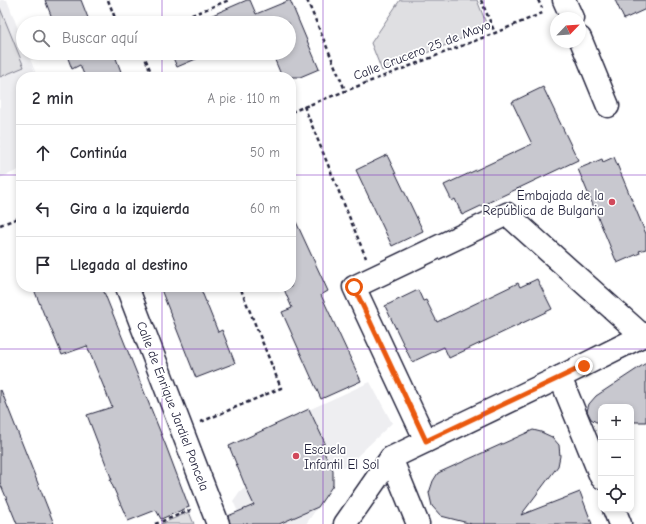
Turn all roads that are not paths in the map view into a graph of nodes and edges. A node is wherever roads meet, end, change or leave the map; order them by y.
1 (564, 0) edge
2 (569, 12) edge
3 (584, 48) edge
4 (608, 106) dead end
5 (129, 292) edge
6 (644, 335) edge
7 (560, 377) junction
8 (426, 441) junction
9 (391, 458) junction
10 (601, 476) edge
11 (615, 512) edge
12 (218, 524) edge
13 (345, 524) edge
14 (418, 524) edge
15 (620, 524) edge

1 - 2 street
3 - 4 street
5 - 12 street, Calle de Enrique Jardiel Poncela
6 - 7 street
6 - 8 street
7 - 8 street
7 - 10 street
8 - 9 street
9 - 13 street
9 - 14 street
11 - 15 street

